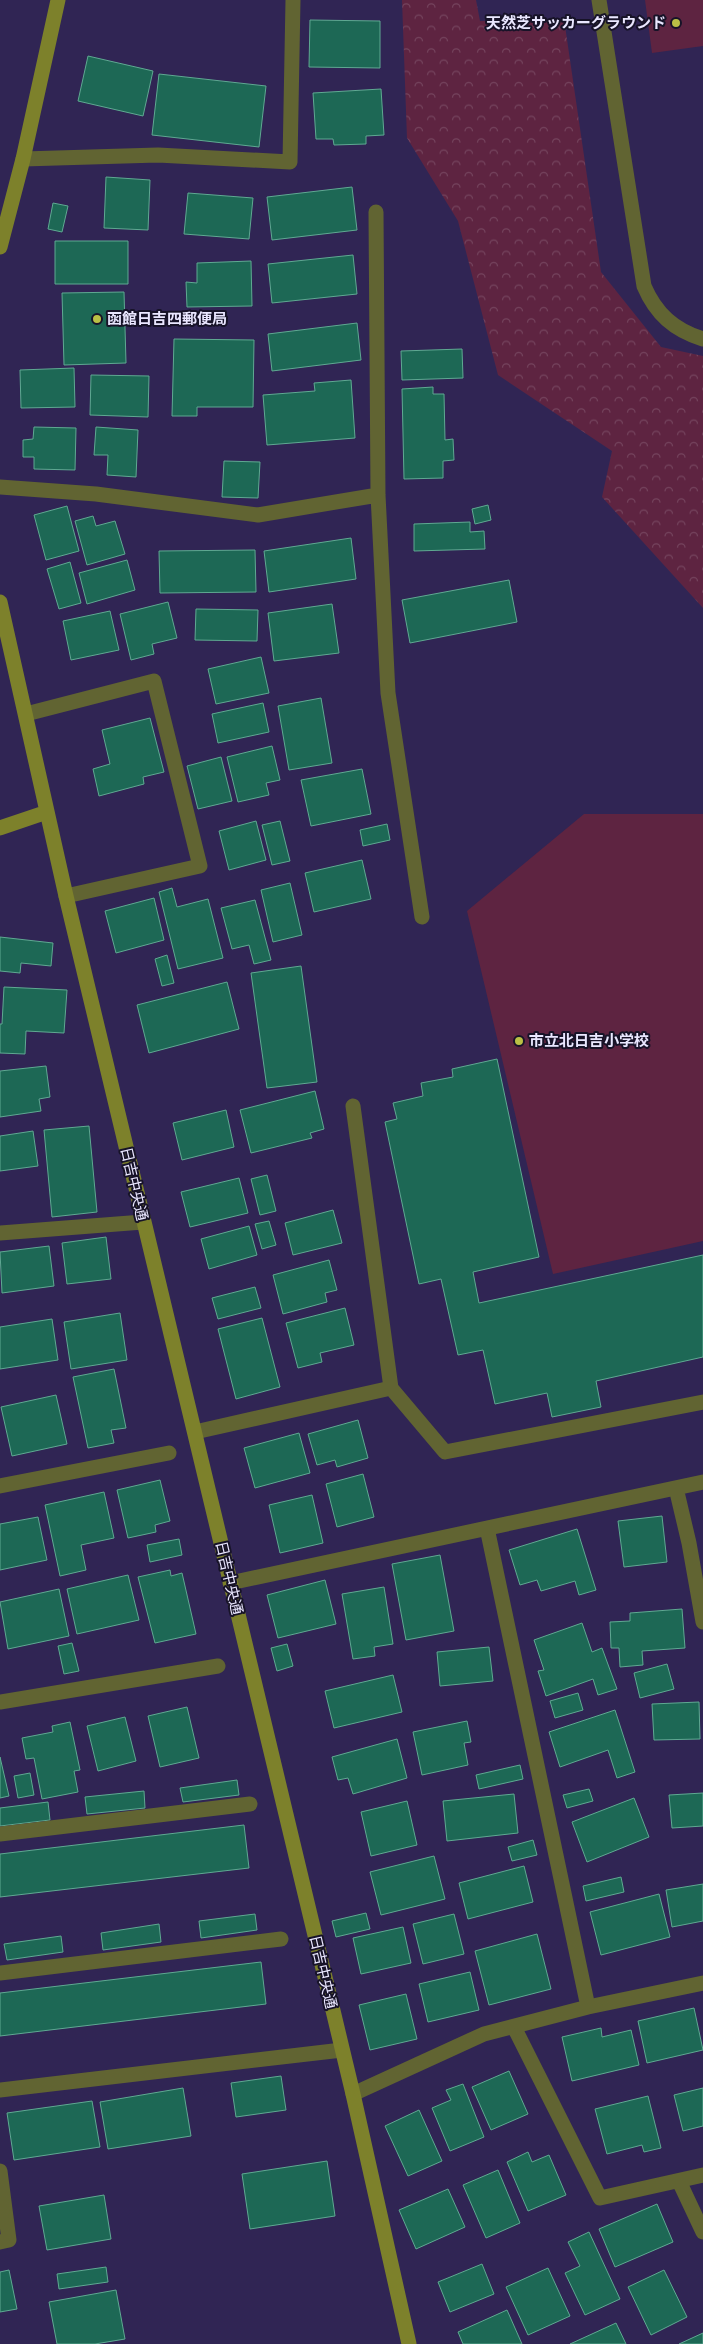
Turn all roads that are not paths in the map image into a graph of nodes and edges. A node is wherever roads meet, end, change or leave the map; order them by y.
1 (58, 0) edge
2 (293, 0) edge
3 (599, 0) edge
4 (23, 159) junction
5 (376, 212) dead end
6 (0, 247) edge
7 (703, 339) edge
8 (0, 488) edge
9 (378, 495) junction
10 (0, 602) edge
11 (26, 714) junction
12 (47, 812) junction
13 (0, 828) edge
14 (66, 896) junction
15 (422, 917) dead end
16 (353, 1106) dead end
17 (143, 1222) junction
18 (0, 1233) edge
19 (391, 1388) junction
20 (703, 1402) edge
21 (195, 1432) junction
22 (169, 1453) dead end
23 (703, 1482) edge
24 (0, 1486) edge
25 (676, 1488) junction
26 (486, 1528) junction
27 (230, 1583) junction
28 (703, 1622) edge
29 (218, 1666) dead end
30 (0, 1702) edge
31 (250, 1804) dead end
32 (0, 1834) edge
33 (281, 1939) dead end
34 (0, 1973) edge
35 (703, 1983) edge
36 (588, 2007) junction
37 (514, 2027) junction
38 (342, 2050) junction
39 (0, 2090) edge
40 (353, 2094) junction
41 (0, 2171) edge
42 (703, 2175) edge
43 (679, 2180) junction
44 (703, 2232) edge
45 (0, 2242) edge
46 (409, 2344) edge

1 - 4 street
2 - 4 street
3 - 7 street
4 - 6 street
5 - 9 street
8 - 9 street
9 - 15 street
10 - 11 street, 日吉中央通
11 - 12 street, 日吉中央通
11 - 14 street
12 - 13 street
12 - 14 street, 日吉中央通
14 - 17 street, 日吉中央通
16 - 19 street
17 - 18 street
17 - 21 street, 日吉中央通
19 - 20 street
19 - 21 street
21 - 27 street, 日吉中央通
22 - 24 street
23 - 25 street
25 - 26 street
25 - 28 street
26 - 27 street
26 - 36 street
27 - 38 street, 日吉中央通
29 - 30 street
31 - 32 street
33 - 34 street
35 - 36 street
36 - 37 street
37 - 40 street
37 - 43 street
38 - 39 street
38 - 40 street, 日吉中央通
40 - 46 street, 日吉中央通
41 - 45 street
42 - 43 street
43 - 44 street

